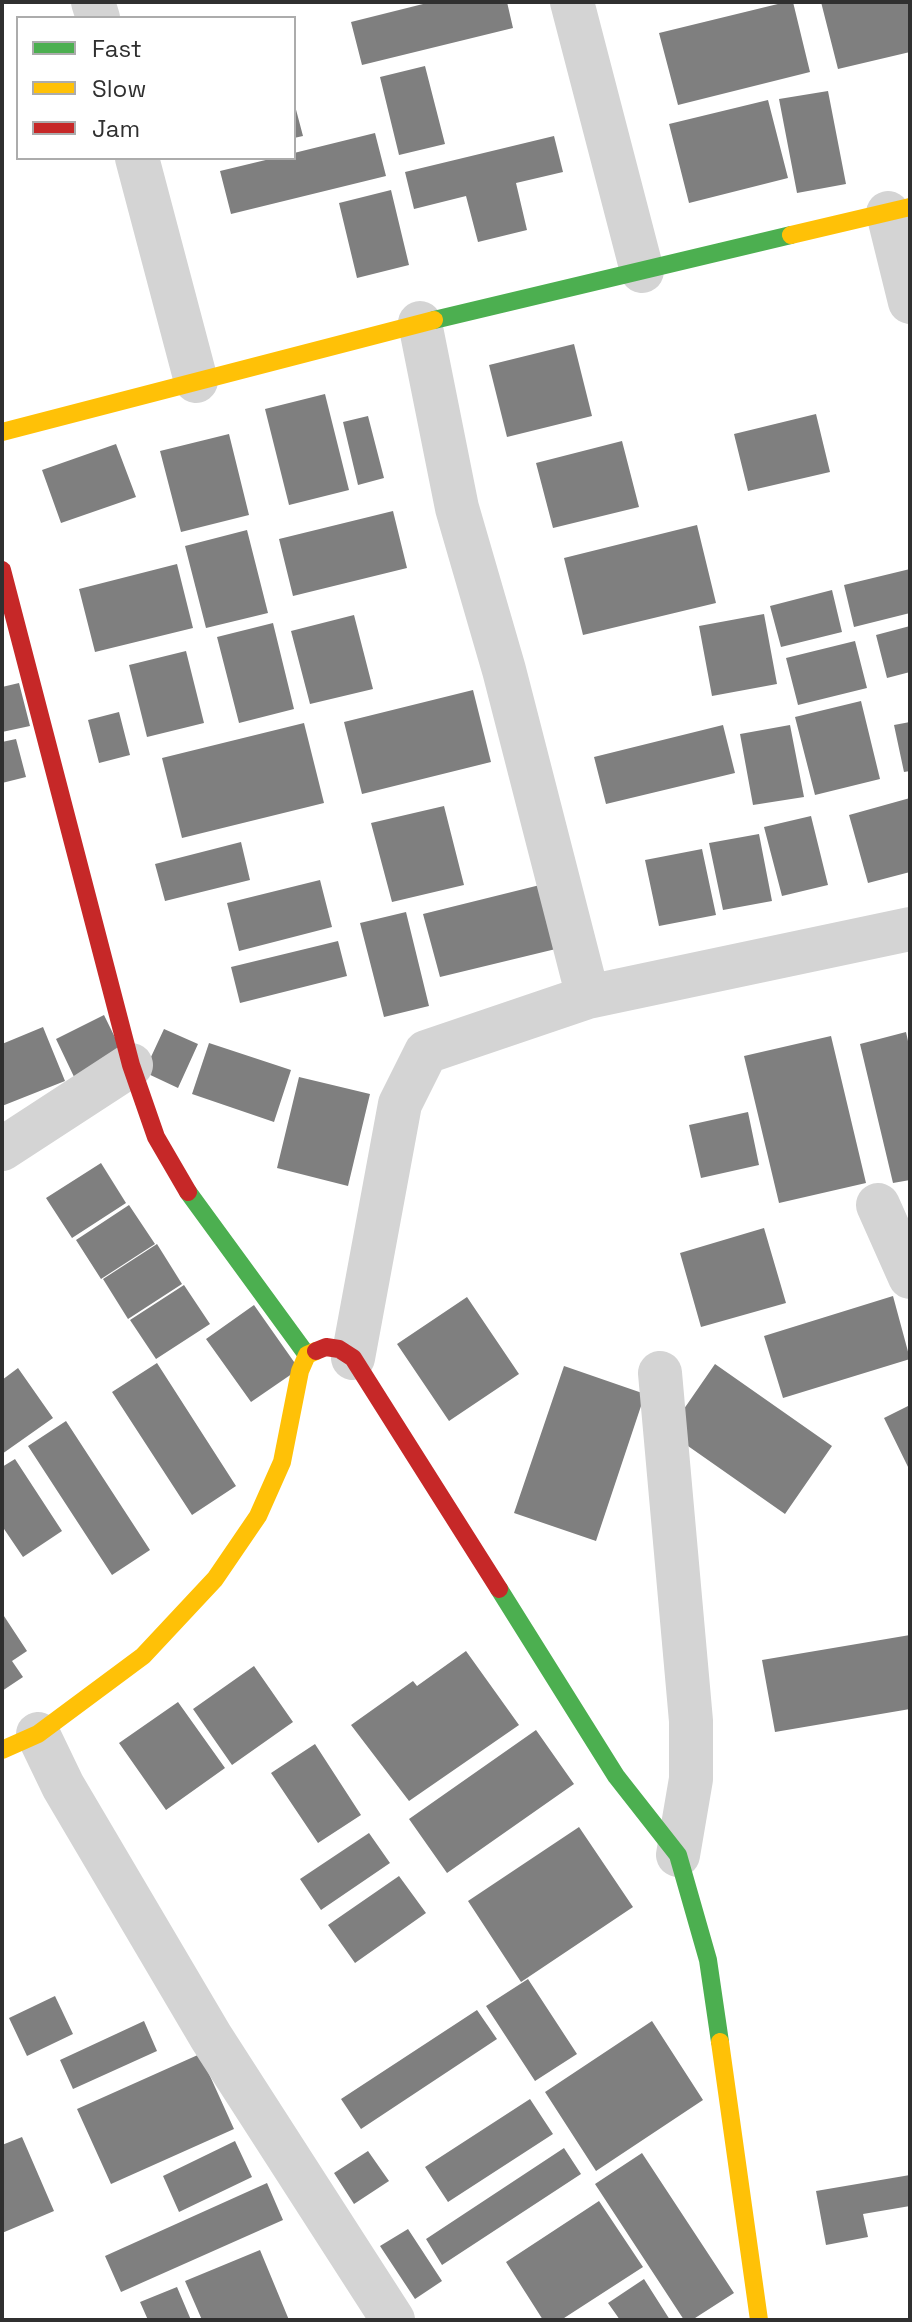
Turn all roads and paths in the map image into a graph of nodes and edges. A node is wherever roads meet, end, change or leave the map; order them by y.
1 (572, 2) edge
2 (138, 160) edge
3 (899, 210) edge
4 (642, 271) junction
5 (910, 302) edge
6 (420, 323) junction
7 (196, 381) junction
8 (2, 432) edge
9 (2, 570) edge
10 (910, 929) edge
11 (588, 997) junction
12 (131, 1065) junction
13 (2, 1149) edge
14 (878, 1205) dead end
15 (910, 1277) edge
16 (307, 1355) junction
17 (353, 1358) junction
18 (660, 1373) dead end
19 (20, 1742) edge
20 (678, 1855) junction
21 (393, 2320) edge
22 (759, 2320) edge

1 - 4 street
2 - 7 street
3 - 4 street
3 - 5 street
4 - 6 street
6 - 7 street
6 - 11 street
7 - 8 street
9 - 12 street
10 - 11 street
11 - 17 street
12 - 13 street
12 - 16 street
14 - 15 street
16 - 17 street
16 - 19 street
17 - 20 street
18 - 20 street
19 - 21 street
20 - 22 street

